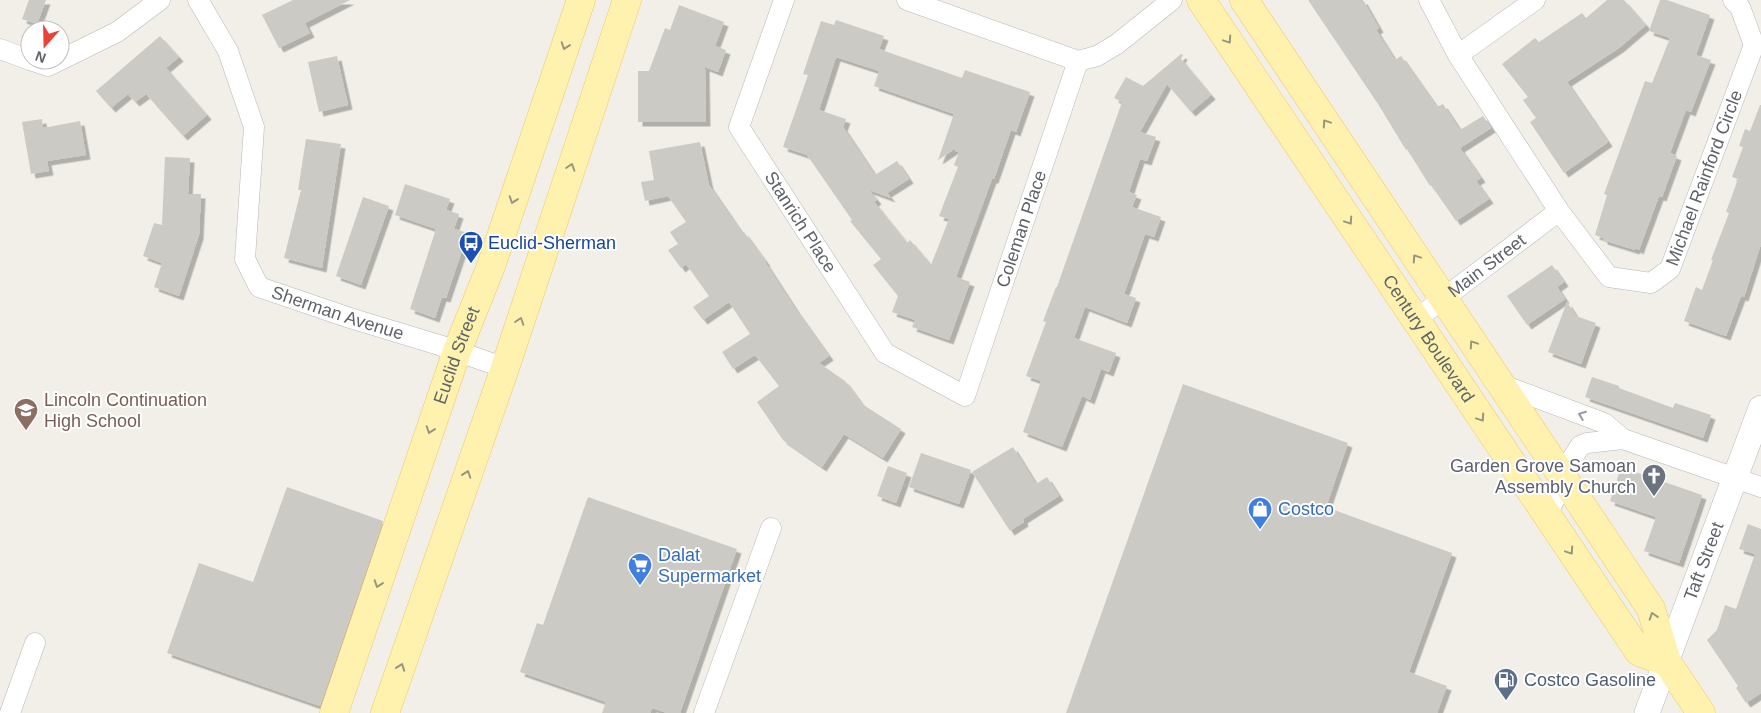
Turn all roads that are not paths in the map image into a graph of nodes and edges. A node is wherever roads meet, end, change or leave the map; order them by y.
1 (160, 0) edge
2 (198, 0) edge
3 (580, 0) edge
4 (627, 0) edge
5 (784, 0) edge
6 (907, 0) edge
7 (1172, 0) edge
8 (1201, 0) edge
9 (1244, 0) edge
10 (1430, 0) edge
11 (1535, 0) edge
12 (1733, 0) edge
13 (0, 50) edge
14 (70, 55) edge
15 (1458, 55) junction
16 (20, 57) edge
17 (1078, 61) junction
18 (1559, 210) junction
19 (1443, 299) junction
20 (1415, 320) junction
21 (457, 351) junction
22 (505, 368) junction
23 (1500, 384) junction
24 (965, 396) joint
25 (1761, 408) edge
26 (1623, 440) junction
27 (1736, 478) junction
28 (1564, 479) junction
29 (1761, 487) edge
30 (1546, 516) junction
31 (772, 528) dead end
32 (35, 643) dead end
33 (1667, 662) junction
34 (10, 713) edge
35 (334, 713) edge
36 (385, 713) edge
37 (704, 713) edge
38 (1647, 713) edge
39 (1701, 713) edge

1 - 14 street
2 - 21 street, Sherman Avenue
3 -> 21 main road, Euclid Street
22 -> 4 main road
5 - 24 street, Stanrich Place
6 - 17 street
7 - 17 street
8 -> 20 main road, Century Boulevard
19 -> 9 main road, Century Boulevard
10 - 15 street, Michael Rainford Circle
11 - 15 street
12 - 18 street, Michael Rainford Circle
13 - 16 street
15 - 18 street, Michael Rainford Circle
17 - 24 street, Coleman Place
18 - 19 street, Main Street
19 - 20 street, Main Street
23 -> 19 main road, Century Boulevard
20 -> 30 main road, Century Boulevard
21 - 22 street, Sherman Avenue
21 -> 35 main road, Euclid Street
36 -> 22 main road
26 -> 23 street
23 - 28 main road, Century Boulevard
25 - 27 street, Taft Street
26 - 27 street
26 - 28 street
27 - 29 street
27 - 33 street, Taft Street
28 - 30 street
33 -> 28 main road, Century Boulevard
30 -> 33 main road, Century Boulevard
31 - 37 street
32 - 34 street
33 - 38 street, Taft Street
33 - 39 main road, Century Boulevard

